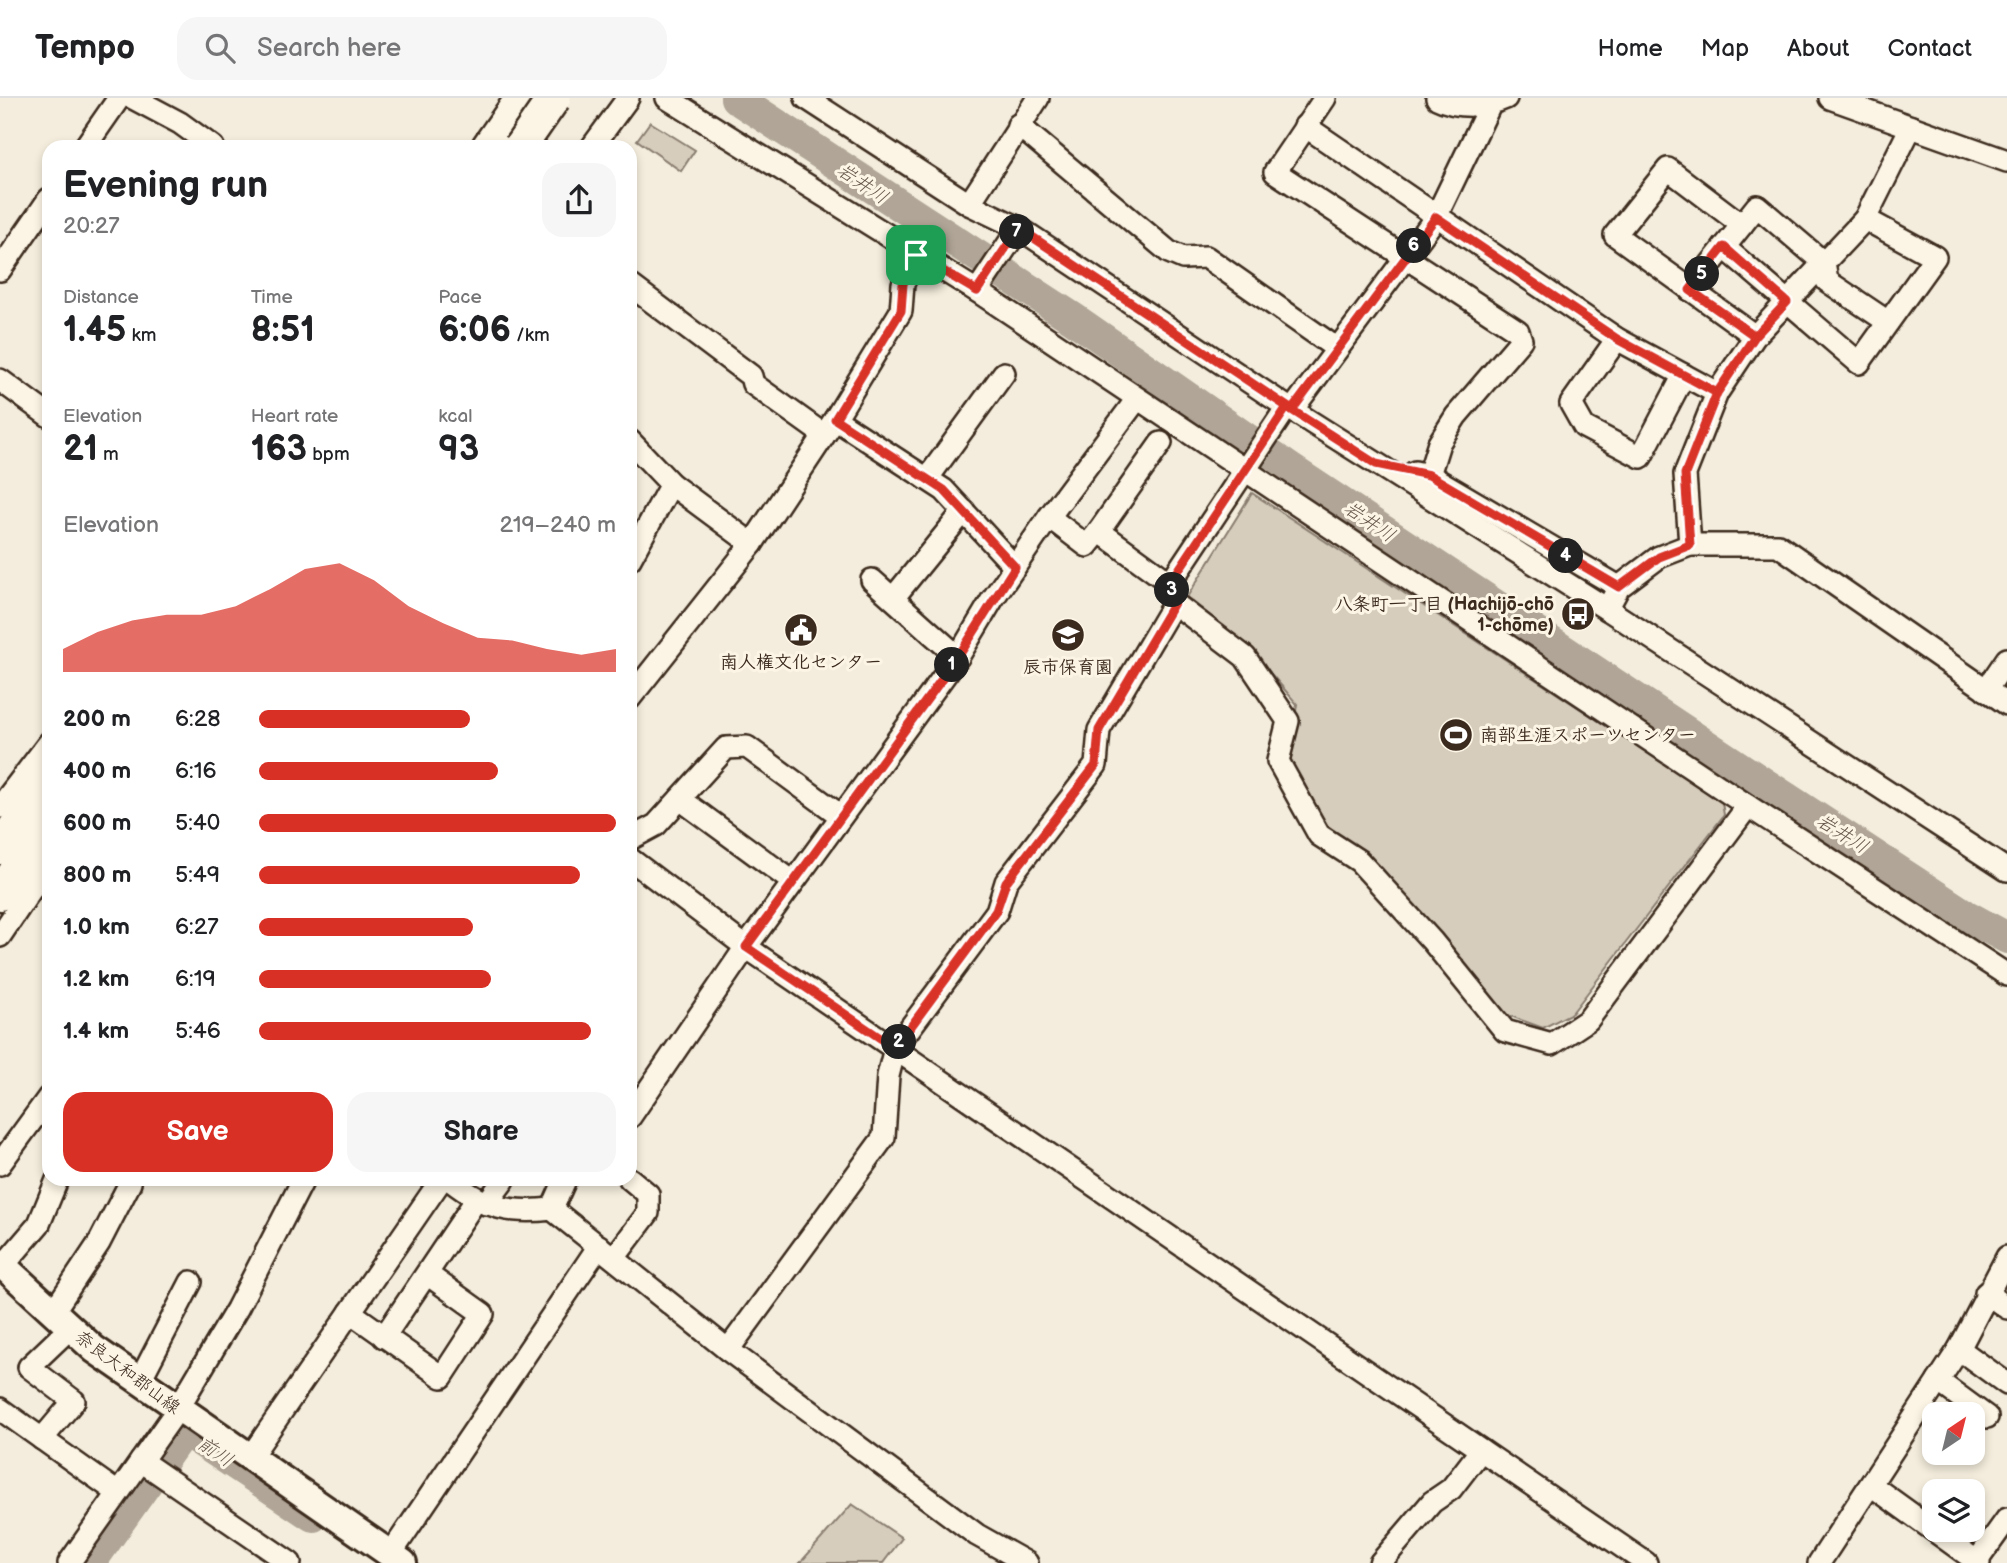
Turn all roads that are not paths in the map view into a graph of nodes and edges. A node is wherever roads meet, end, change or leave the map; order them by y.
1 (119, 98) edge
2 (133, 98) edge
3 (522, 98) edge
4 (554, 98) edge
5 (628, 98) edge
6 (667, 98) edge
7 (806, 98) edge
8 (1038, 98) edge
9 (1325, 98) edge
10 (1437, 98) edge
11 (1830, 98) edge
12 (1498, 102) edge
13 (1018, 125) junction
14 (1305, 126) junction
15 (1911, 127) junction
16 (527, 137) edge
17 (90, 140) edge
18 (203, 140) edge
19 (493, 140) edge
20 (597, 140) edge
21 (2007, 161) edge
22 (969, 204) junction
23 (42, 209) edge
24 (1436, 217) junction
25 (1865, 219) junction
26 (1742, 225) junction
27 (1016, 233) junction
28 (1724, 247) junction
29 (916, 255) junction
30 (1405, 258) junction
31 (1824, 263) junction
32 (0, 270) edge
33 (980, 288) junction
34 (637, 290) edge
35 (1690, 290) junction
36 (1787, 302) junction
37 (1888, 322) junction
38 (1755, 336) junction
39 (1617, 339) junction
40 (1336, 348) junction
41 (1004, 373) dead end
42 (1684, 375) junction
43 (0, 380) edge
44 (1717, 393) junction
45 (1137, 399) junction
46 (1287, 410) junction
47 (42, 411) edge
48 (830, 427) junction
49 (1161, 443) dead end
50 (637, 448) edge
51 (1376, 464) junction
52 (1249, 467) junction
53 (1429, 475) junction
54 (927, 479) junction
55 (671, 484) junction
56 (964, 511) junction
57 (1049, 517) junction
58 (1098, 531) junction
59 (752, 544) junction
60 (1690, 545) junction
61 (637, 546) edge
62 (1015, 567) junction
63 (872, 580) dead end
64 (1619, 587) junction
65 (899, 590) dead end
66 (1172, 593) junction
67 (1607, 609) junction
68 (958, 657) junction
69 (2007, 659) edge
70 (637, 689) edge
71 (1986, 690) junction
72 (2007, 704) edge
73 (42, 765) edge
74 (42, 793) edge
75 (680, 799) junction
76 (1748, 806) junction
77 (841, 816) junction
78 (42, 827) edge
79 (637, 835) edge
80 (18, 841) edge
81 (637, 864) edge
82 (2007, 870) edge
83 (793, 882) junction
84 (0, 894) edge
85 (0, 936) edge
86 (746, 947) junction
87 (2007, 975) edge
88 (895, 1048) junction
89 (42, 1107) edge
90 (637, 1107) edge
91 (0, 1164) edge
92 (637, 1185) edge
93 (55, 1186) edge
94 (128, 1186) edge
95 (299, 1186) edge
96 (436, 1186) edge
97 (458, 1186) edge
98 (498, 1186) edge
99 (562, 1186) edge
100 (481, 1202) junction
101 (552, 1209) junction
102 (606, 1252) junction
103 (2007, 1257) edge
104 (2, 1265) edge
105 (427, 1275) junction
106 (191, 1282) dead end
107 (1986, 1293) junction
108 (2007, 1308) edge
109 (350, 1312) junction
110 (62, 1320) junction
111 (384, 1337) junction
112 (1959, 1349) junction
113 (728, 1350) junction
114 (1938, 1381) junction
115 (139, 1382) junction
116 (2007, 1384) edge
117 (0, 1409) edge
118 (177, 1410) junction
119 (1987, 1417) dead end
120 (42, 1439) junction
121 (1481, 1450) junction
122 (249, 1459) junction
123 (141, 1461) junction
124 (1871, 1485) junction
125 (117, 1493) junction
126 (2007, 1519) edge
127 (397, 1559) edge
128 (1978, 1562) edge
129 (69, 1563) edge
130 (290, 1563) edge
131 (1027, 1563) edge
132 (1380, 1563) edge
133 (1646, 1563) edge
134 (1819, 1563) edge

1 - 17 street
2 - 18 street
3 - 19 highway
4 - 16 highway, bridge
5 - 20 street
6 - 29 street
7 - 22 street
8 - 13 street
9 - 14 street
10 - 12 street
11 - 15 street
12 - 24 street
13 - 22 street
13 - 40 street
14 - 24 street
14 - 30 street
15 - 21 street
15 - 25 street
22 - 27 street
23 - 32 street
24 - 30 street
24 - 39 street
25 - 31 street
25 - 37 street
26 - 28 street
26 - 31 street
26 - 35 street
27 - 33 street
27 - 46 street
28 - 35 street
28 - 36 street
29 - 33 street
29 - 48 street
30 - 40 street
30 - 53 street
31 - 36 street
31 - 37 street
33 - 45 street
34 - 48 street
35 - 38 street
36 - 37 street
36 - 38 street
38 - 44 street
39 - 42 street
39 - 42 street
40 - 46 street
41 - 54 street
42 - 44 street
43 - 47 street
44 - 60 street
45 - 52 street
45 - 57 street
46 - 51 street
46 - 52 street
48 - 54 street
48 - 59 street
49 - 58 street
50 - 55 street
51 - 53 street
51 - 67 street
52 - 66 street
52 - 76 street
53 - 64 street
54 - 56 street
55 - 59 street
55 - 61 street
56 - 62 street
56 - 65 street
57 - 58 street
57 - 62 street
58 - 66 street
59 - 70 street
60 - 64 street
60 - 71 street
62 - 68 street
63 - 68 street
64 - 67 street
66 - 76 street
66 - 88 street
67 - 82 street
68 - 77 street
69 - 71 street
71 - 72 street
73 - 80 street
74 - 80 highway
75 - 77 street
75 - 79 street
75 - 83 street
76 - 87 street
77 - 83 street
78 - 80 highway
80 - 84 highway
80 - 85 street
81 - 86 street
83 - 86 street
86 - 88 street
86 - 90 street
88 - 113 street
88 - 121 street
89 - 91 street
92 - 102 street
93 - 104 street
94 - 110 street
95 - 118 street
96 - 109 street
97 - 100 street
98 - 100 street
99 - 101 street
100 - 101 street
100 - 105 street
101 - 102 street
102 - 113 street
102 - 127 street
103 - 107 street
104 - 110 main road, 奈良大和郡山線
105 - 111 street
105 - 111 street
106 - 115 street
107 - 108 street
107 - 112 street
109 - 111 street
109 - 122 street
110 - 115 main road, 奈良大和郡山線
110 - 120 street
112 - 114 street
112 - 116 street
113 - 131 street
114 - 119 street
114 - 124 street
115 - 118 main road, 奈良大和郡山線
117 - 120 street
118 - 122 main road, 奈良大和郡山線
118 - 123 street
120 - 125 street
121 - 132 street
121 - 133 street
122 - 127 main road, 奈良大和郡山線
123 - 125 street
123 - 130 street
124 - 128 street
124 - 134 street
125 - 129 street
126 - 128 street

